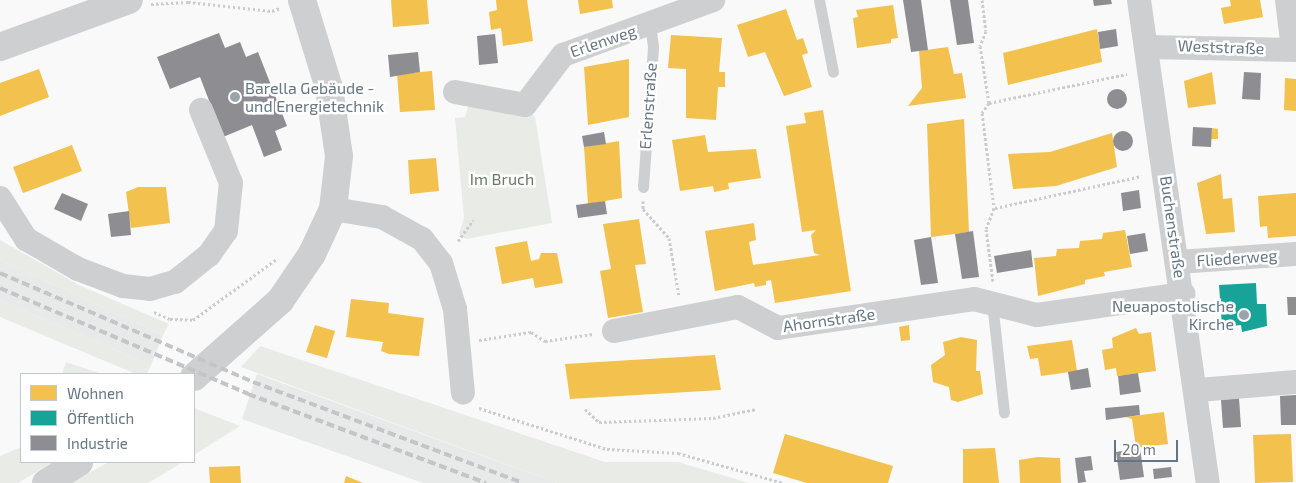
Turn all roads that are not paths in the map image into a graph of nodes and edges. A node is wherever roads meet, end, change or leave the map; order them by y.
1 (713, 0) edge
2 (820, 0) edge
3 (1139, 0) edge
4 (1288, 0) edge
5 (126, 1) edge
6 (296, 2) edge
7 (650, 24) junction
8 (0, 46) edge
9 (1294, 49) edge
10 (1138, 56) junction
11 (833, 72) dead end
12 (455, 92) dead end
13 (201, 110) dead end
14 (643, 187) road end
15 (0, 198) edge
16 (333, 209) junction
17 (1296, 254) edge
18 (1178, 262) junction
19 (1182, 294) junction
20 (992, 301) junction
21 (614, 331) road end
22 (195, 376) edge
23 (1296, 382) edge
24 (1198, 390) junction
25 (463, 393) road end
26 (1004, 412) dead end
27 (76, 463) edge
28 (46, 483) edge
29 (1208, 483) edge

1 - 7 street, Erlenweg
2 - 11 lane
3 - 10 street, Buchenstraße
4 - 9 street
5 - 8 street
6 - 16 street
7 - 12 street, Erlenweg
7 - 14 lane, Erlenstraße
9 - 10 street, Weststraße
10 - 18 street, Buchenstraße
13 - 15 street
16 - 22 street
16 - 25 street
17 - 18 street, Fliederweg
18 - 19 street, Buchenstraße
19 - 20 street, Ahornstraße
19 - 24 street, Buchenstraße
20 - 21 street, Ahornstraße
20 - 26 lane
23 - 24 street
24 - 29 street, Buchenstraße
27 - 28 street

